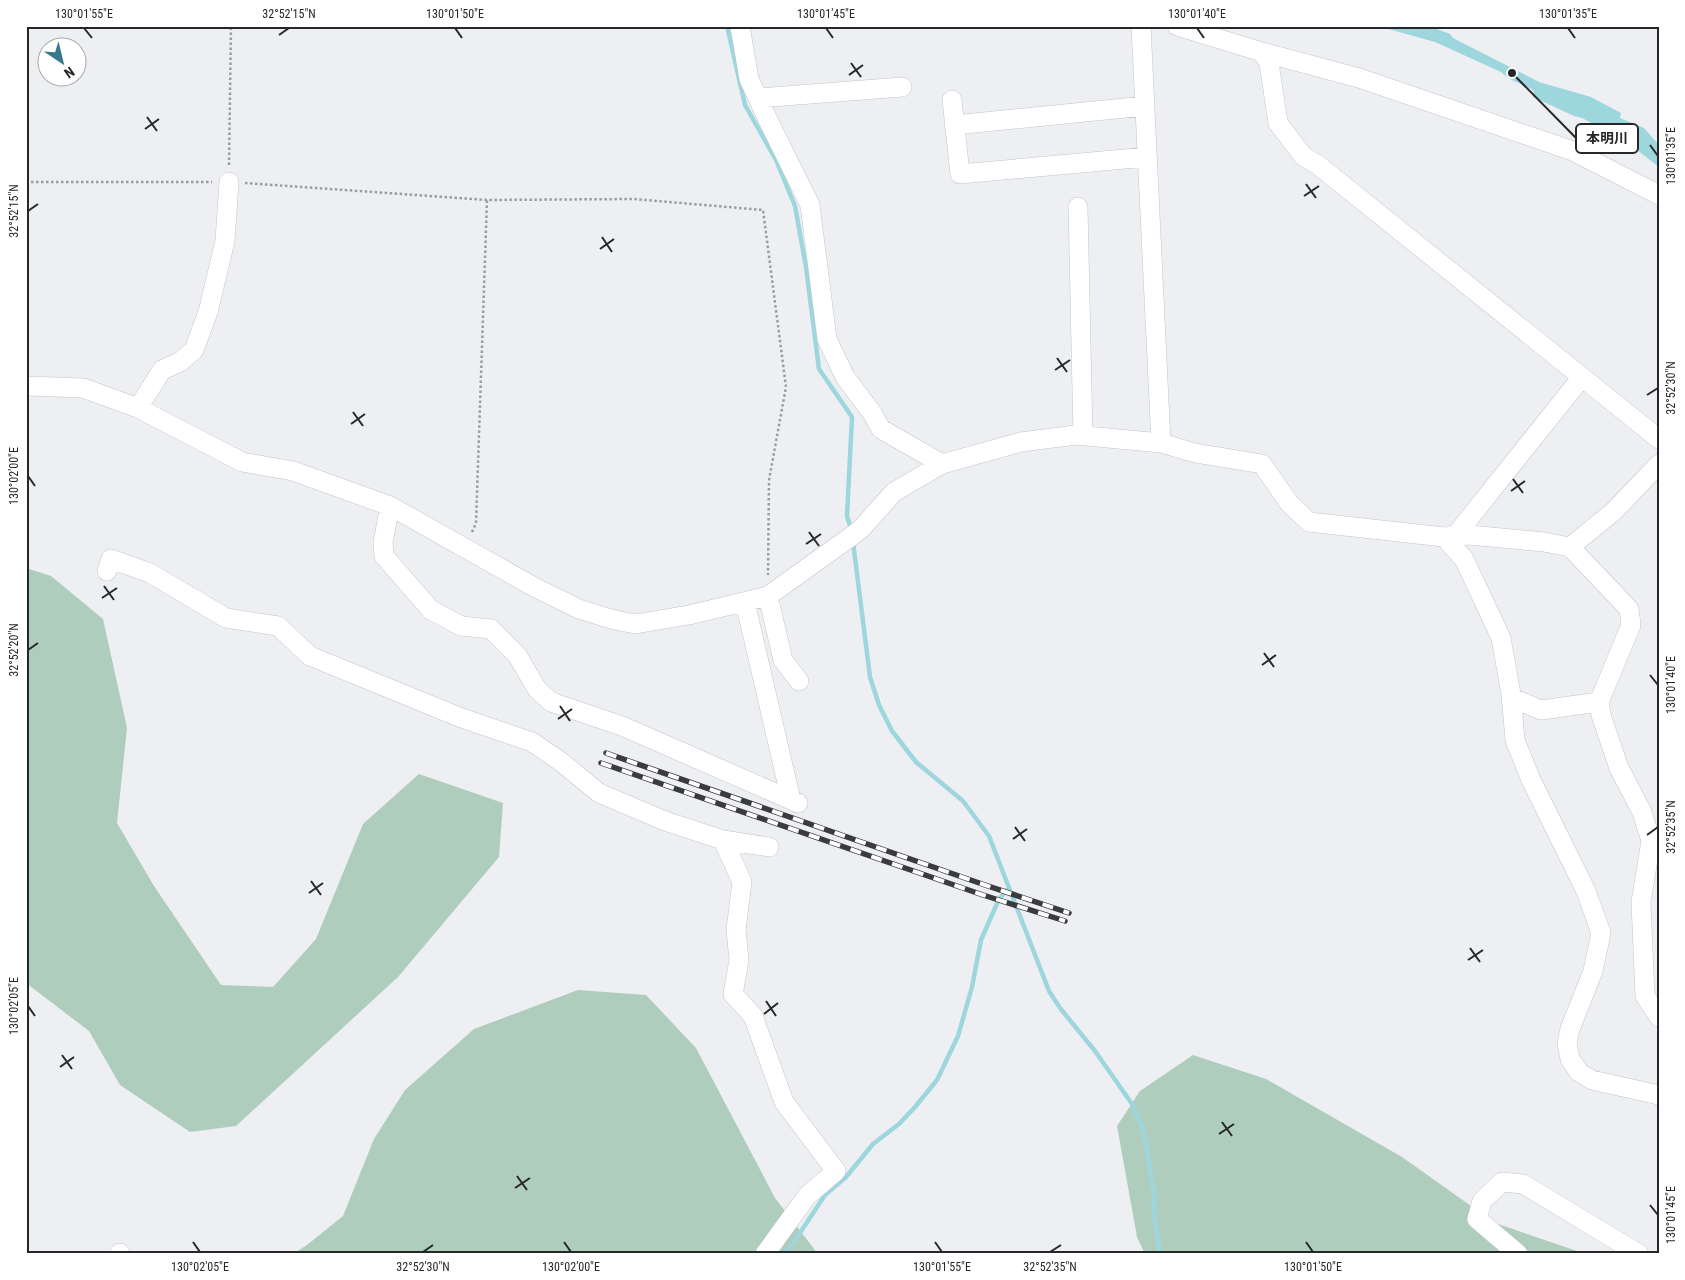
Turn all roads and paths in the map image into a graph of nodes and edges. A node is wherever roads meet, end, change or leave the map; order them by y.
1 (231, 26) edge
2 (740, 26) edge
3 (1141, 26) edge
4 (1177, 26) edge
5 (1262, 52) junction
6 (902, 87) dead end
7 (758, 98) junction
8 (952, 100) dead end
9 (1144, 106) junction
10 (954, 125) junction
11 (1147, 157) junction
12 (26, 182) edge
13 (229, 182) junction
14 (1659, 195) edge
15 (487, 200) junction
16 (1078, 207) dead end
17 (1582, 377) junction
18 (26, 386) edge
19 (138, 408) junction
20 (1083, 436) junction
21 (1659, 439) edge
22 (1161, 444) junction
23 (942, 464) junction
24 (1659, 464) edge
25 (390, 506) junction
26 (1450, 536) junction
27 (1570, 547) junction
28 (464, 548) junction
29 (106, 572) dead end
30 (768, 596) junction
31 (745, 602) junction
32 (799, 681) dead end
33 (1512, 698) junction
34 (1599, 702) junction
35 (723, 840) junction
36 (769, 847) dead end
37 (1659, 1017) edge
38 (1659, 1095) edge
39 (765, 1254) edge
40 (1518, 1254) edge
41 (1639, 1254) edge

1 - 13 path
2 - 7 street
3 - 9 street
4 - 5 street
5 - 14 street
5 - 17 street
6 - 7 street
7 - 23 street
8 - 10 street
9 - 10 street
9 - 11 street
10 - 11 street
11 - 22 street
12 - 13 path
13 - 15 path
13 - 19 street
15 - 28 path
15 - 30 path
16 - 20 street
17 - 21 street
17 - 26 street
18 - 19 street
19 - 25 street
20 - 22 street
20 - 23 street
22 - 26 street
23 - 30 street
24 - 27 street
25 - 28 street
25 - 31 street
26 - 27 street
26 - 33 street
27 - 34 street
28 - 31 street
29 - 35 street
30 - 31 street
30 - 32 street
33 - 34 street
33 - 38 street
34 - 37 street
35 - 36 street
35 - 39 street
40 - 41 street

